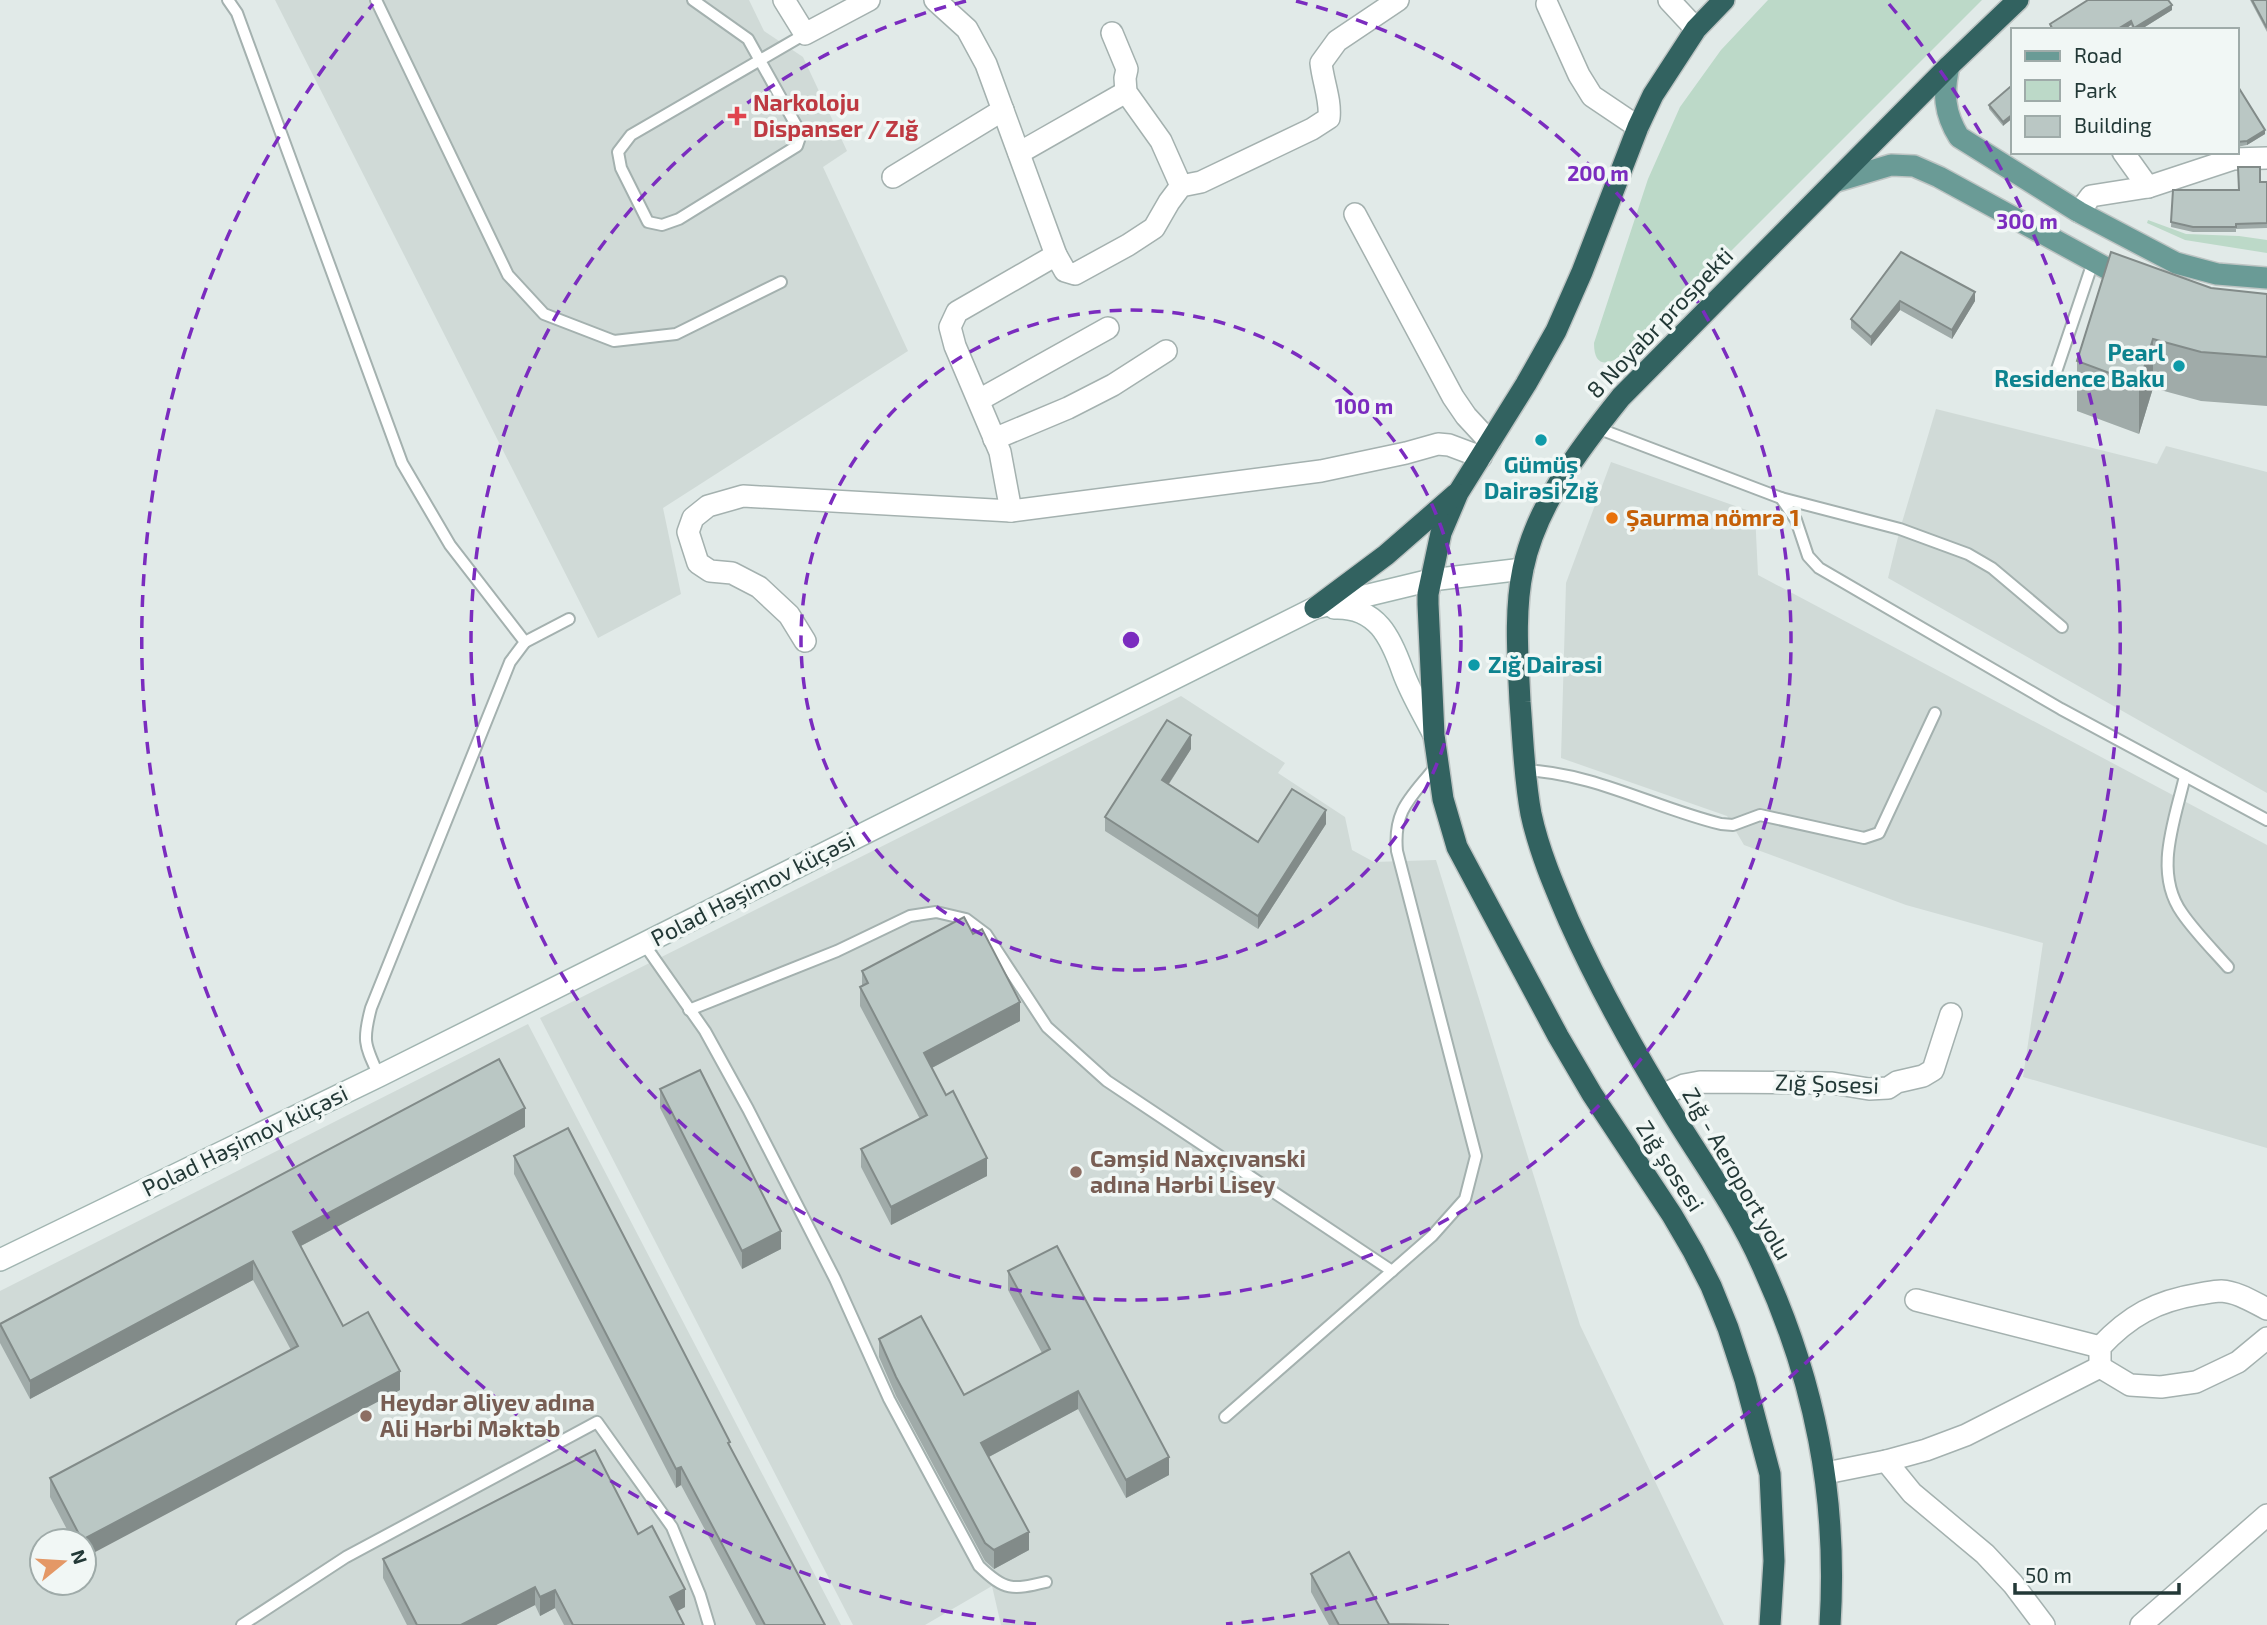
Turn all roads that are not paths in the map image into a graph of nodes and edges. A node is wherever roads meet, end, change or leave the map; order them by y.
1 (228, 0) edge
2 (376, 0) edge
3 (693, 0) edge
4 (784, 0) edge
5 (869, 0) edge
6 (934, 0) edge
7 (1398, 0) edge
8 (1669, 0) edge
9 (1724, 0) edge
10 (2018, 0) edge
11 (1547, 4) dead end
12 (1696, 29) junction
13 (1112, 33) dead end
14 (805, 34) junction
15 (761, 60) junction
16 (1949, 66) junction
17 (1126, 93) junction
18 (1003, 110) junction
19 (1638, 127) junction
20 (1019, 153) junction
21 (2124, 154) edge
22 (2267, 158) edge
23 (893, 177) dead end
24 (1834, 182) junction
25 (1181, 186) junction
26 (2148, 187) junction
27 (2079, 212) junction
28 (1355, 214) dead end
29 (1056, 255) junction
30 (2093, 262) junction
31 (2267, 278) edge
32 (781, 282) dead end
33 (2146, 289) edge
34 (1108, 328) dead end
35 (1167, 351) dead end
36 (2056, 372) dead end
37 (979, 400) junction
38 (1597, 428) junction
39 (994, 439) junction
40 (1486, 450) junction
41 (1458, 493) junction
42 (1781, 498) junction
43 (1011, 511) junction
44 (1523, 569) junction
45 (1431, 580) junction
46 (1315, 608) junction
47 (569, 620) dead end
48 (2063, 627) dead end
49 (805, 641) dead end
50 (525, 642) junction
51 (1935, 713) dead end
52 (1434, 735) junction
53 (1438, 764) junction
54 (1524, 770) junction
55 (2185, 776) junction
56 (2267, 820) edge
57 (643, 944) junction
58 (2228, 967) dead end
59 (689, 1010) junction
60 (1951, 1014) dead end
61 (379, 1076) junction
62 (1662, 1095) junction
63 (0, 1260) edge
64 (1392, 1271) junction
65 (1916, 1300) dead end
66 (2267, 1309) edge
67 (2267, 1338) edge
68 (2100, 1357) junction
69 (1225, 1417) dead end
70 (1886, 1461) junction
71 (1826, 1473) junction
72 (2267, 1515) edge
73 (1046, 1582) dead end
74 (242, 1625) edge
75 (709, 1625) edge
76 (1770, 1625) edge
77 (1829, 1625) edge
78 (2044, 1625) edge
79 (2141, 1625) edge

1 - 50 lane
2 - 32 lane
3 - 15 lane
4 - 14 street
5 - 14 street
6 - 18 street
7 - 25 street
8 - 12 street
9 - 12 highway
10 - 16 highway, 8 Noyabr prospekti
11 - 19 street
12 - 19 highway
13 - 17 street
14 - 15 lane
15 - 15 lane
16 - 24 highway, 8 Noyabr prospekti
16 - 27 main road
17 - 20 street
17 - 25 street
18 - 20 street
18 - 23 street
19 - 40 highway
20 - 29 street
21 - 26 street
22 - 26 street
24 - 30 main road
24 - 38 highway, 8 Noyabr prospekti
25 - 29 street
26 - 27 street
27 - 31 main road
28 - 40 street
29 - 37 street
30 - 33 main road
30 - 36 lane
34 - 37 street
35 - 39 street
37 - 39 street
38 - 42 lane
38 - 44 highway, 8 Noyabr prospekti
39 - 43 street
40 - 41 highway
40 - 43 street
41 - 45 highway
41 - 46 highway
42 - 48 lane
42 - 55 lane
43 - 49 street
44 - 45 street, Polad Həşimov küçəsi
44 - 54 highway, 8 Noyabr prospekti
45 - 46 street, Polad Həşimov küçəsi
45 - 52 highway
46 - 52 street
46 - 57 street, Polad Həşimov küçəsi
47 - 50 lane
50 - 61 lane
51 - 54 lane
52 - 53 highway
53 - 64 lane
53 - 76 highway, Zığ şosesi
54 - 62 highway, Zığ - Aeroport yolu
55 - 56 lane
55 - 58 lane
57 - 59 lane
57 - 61 street, Polad Həşimov küçəsi
59 - 64 lane
59 - 73 lane
60 - 62 street, Zığ Şosesi
61 - 63 street, Polad Həşimov küçəsi
62 - 71 highway, Zığ - Aeroport yolu
64 - 69 lane
65 - 68 street
66 - 68 street
67 - 68 street
68 - 70 street
70 - 71 street
70 - 78 street
71 - 77 highway, Zığ - Aeroport yolu
72 - 79 street
74 - 75 lane

